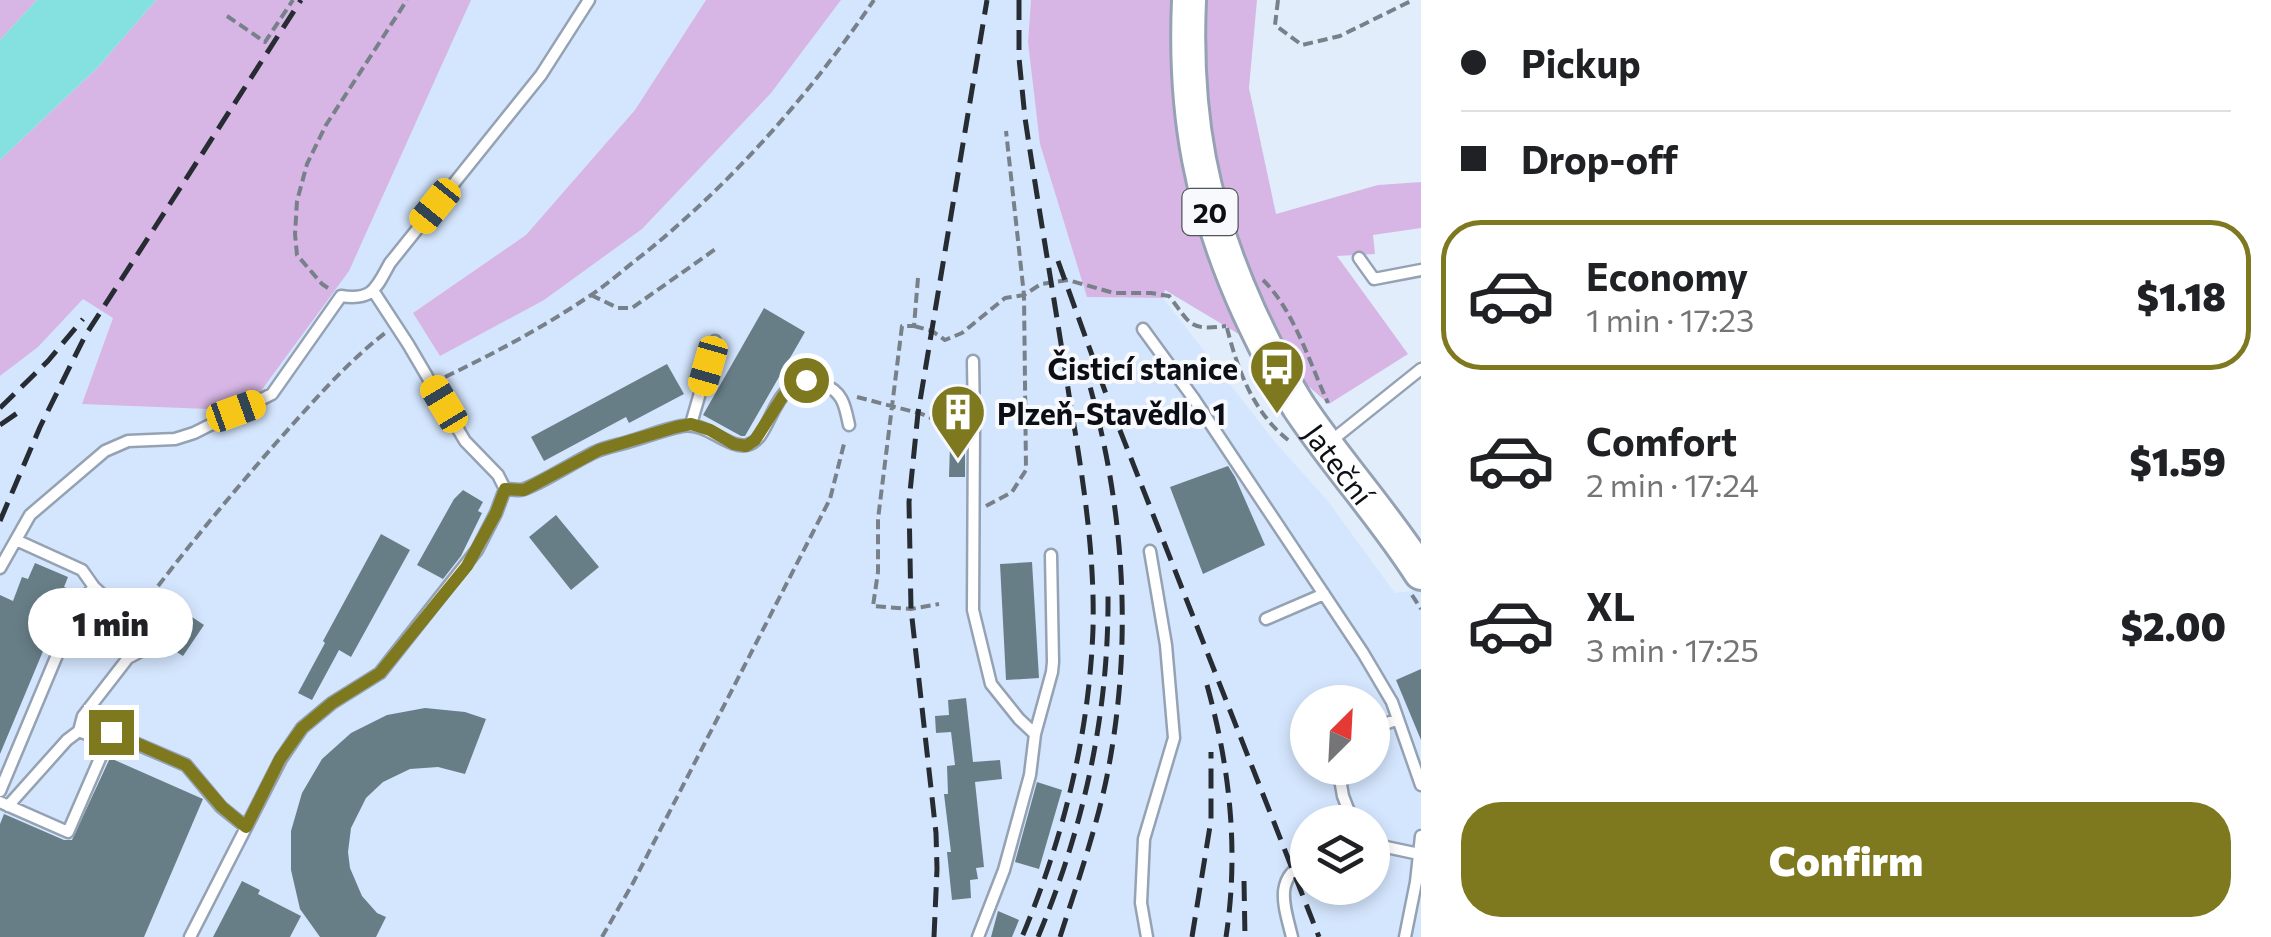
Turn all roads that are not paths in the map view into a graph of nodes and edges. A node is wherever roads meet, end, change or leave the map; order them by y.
1 (590, 0) edge
2 (1189, 0) edge
3 (1359, 258) dead end
4 (1421, 270) edge
5 (374, 292) junction
6 (1144, 329) dead end
7 (715, 341) dead end
8 (972, 360) dead end
9 (1421, 369) edge
10 (691, 424) junction
11 (849, 426) road end
12 (1336, 438) junction
13 (505, 489) junction
14 (16, 540) junction
15 (1150, 551) dead end
16 (1050, 556) dead end
17 (0, 568) edge
18 (1421, 573) edge
19 (94, 587) junction
20 (1324, 594) junction
21 (1266, 619) dead end
22 (1398, 720) junction
23 (1390, 723) edge
24 (78, 732) junction
25 (1035, 734) junction
26 (107, 742) junction
27 (1421, 785) edge
28 (0, 791) edge
29 (4, 804) edge
30 (246, 827) junction
31 (1421, 836) edge
32 (1390, 848) edge
33 (1420, 854) edge
34 (1290, 873) edge
35 (190, 937) edge
36 (978, 937) edge
37 (1146, 937) edge
38 (1292, 937) edge
39 (1405, 937) edge

1 - 5 lane
2 - 12 main road, Jateční / 20
3 - 4 lane
5 - 13 lane
5 - 14 lane
6 - 20 lane
7 - 10 lane
8 - 25 lane
9 - 12 lane
10 - 11 lane
10 - 13 lane
12 - 18 main road, Jateční / 20
13 - 30 lane
14 - 17 lane
14 - 19 lane
15 - 37 lane
16 - 25 lane
19 - 24 lane
19 - 28 lane
20 - 21 lane
20 - 22 lane
22 - 23 lane
22 - 27 lane
24 - 26 lane
24 - 29 lane
25 - 36 lane
26 - 29 lane
26 - 30 lane
30 - 35 lane
31 - 33 lane
32 - 33 lane
33 - 39 lane
34 - 38 lane

